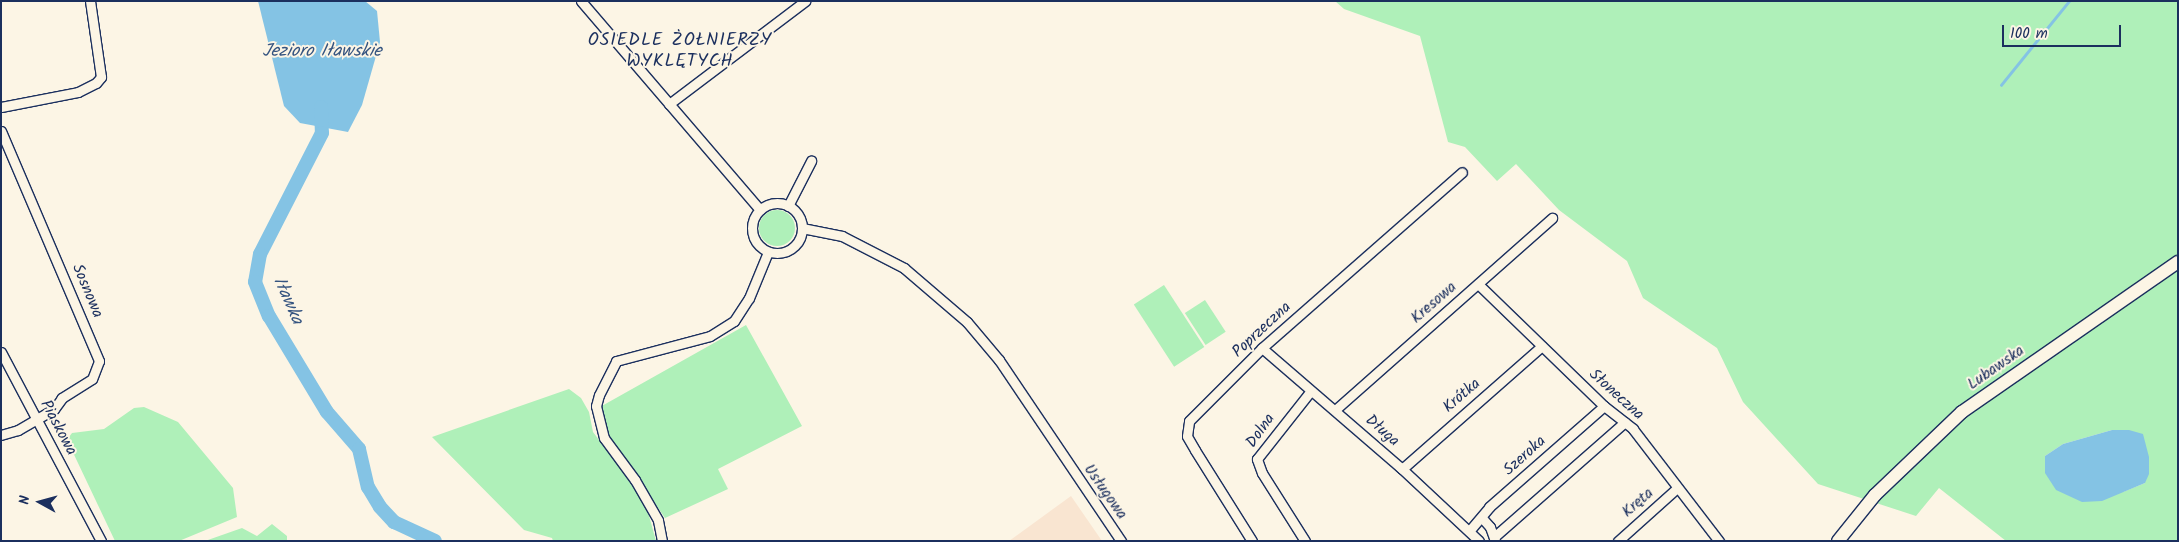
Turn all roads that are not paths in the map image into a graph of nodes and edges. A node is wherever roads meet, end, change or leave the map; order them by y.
1 (90, 1) edge
2 (580, 1) edge
3 (805, 1) edge
4 (670, 104) junction
5 (1, 107) edge
6 (1, 131) edge
7 (5, 154) edge
8 (811, 161) dead end
9 (1462, 172) dead end
10 (788, 206) junction
11 (760, 210) junction
12 (1552, 218) dead end
13 (802, 228) junction
14 (768, 252) junction
15 (2178, 262) edge
16 (1478, 284) junction
17 (1542, 346) junction
18 (1262, 348) junction
19 (1, 352) edge
20 (1310, 392) junction
21 (1604, 406) junction
22 (1335, 410) junction
23 (37, 419) junction
24 (1625, 422) junction
25 (1, 435) edge
26 (1402, 469) junction
27 (1893, 477) junction
28 (1678, 488) junction
29 (89, 517) junction
30 (1482, 518) junction
31 (1470, 530) junction
32 (1494, 539) edge
33 (95, 541) edge
34 (101, 541) edge
35 (662, 541) edge
36 (1121, 541) edge
37 (1252, 541) edge
38 (1305, 541) edge
39 (1479, 541) edge
40 (1618, 541) edge
41 (1719, 541) edge
42 (1838, 541) edge
43 (1846, 541) edge

1 - 5 street
2 - 4 street
3 - 4 street
4 - 11 street
6 - 7 street, Sosnowa
7 - 23 street, Sosnowa
8 - 10 street
9 - 18 street, Poprzeczna
10 - 11 street
10 - 13 street
11 - 14 street
12 - 16 street, Kresowa
13 - 14 street
13 - 36 street, Usługowa
14 - 35 street
15 - 27 main road, Lubawska
16 - 17 street, Słoneczna
16 - 22 street, Kresowa
17 - 21 street, Słoneczna
17 - 26 street, Krótka
18 - 20 street, Długa
18 - 37 street, Poprzeczna
19 - 23 street, Piaskowa
20 - 22 street, Długa
20 - 38 street, Dolna
21 - 24 street, Słoneczna
21 - 30 street, Szeroka
22 - 26 street, Długa
23 - 25 street, Sosnowa
23 - 29 street, Piaskowa
24 - 28 street, Słoneczna
24 - 32 street
26 - 31 street, Długa
27 - 42 main road, Lubawska
27 - 43 main road, Lubawska
28 - 40 street, Kręta
28 - 41 street, Słoneczna
29 - 33 street, Piaskowa
29 - 34 street, Piaskowa
30 - 31 street, Szeroka
30 - 32 street
31 - 39 street, Długa

